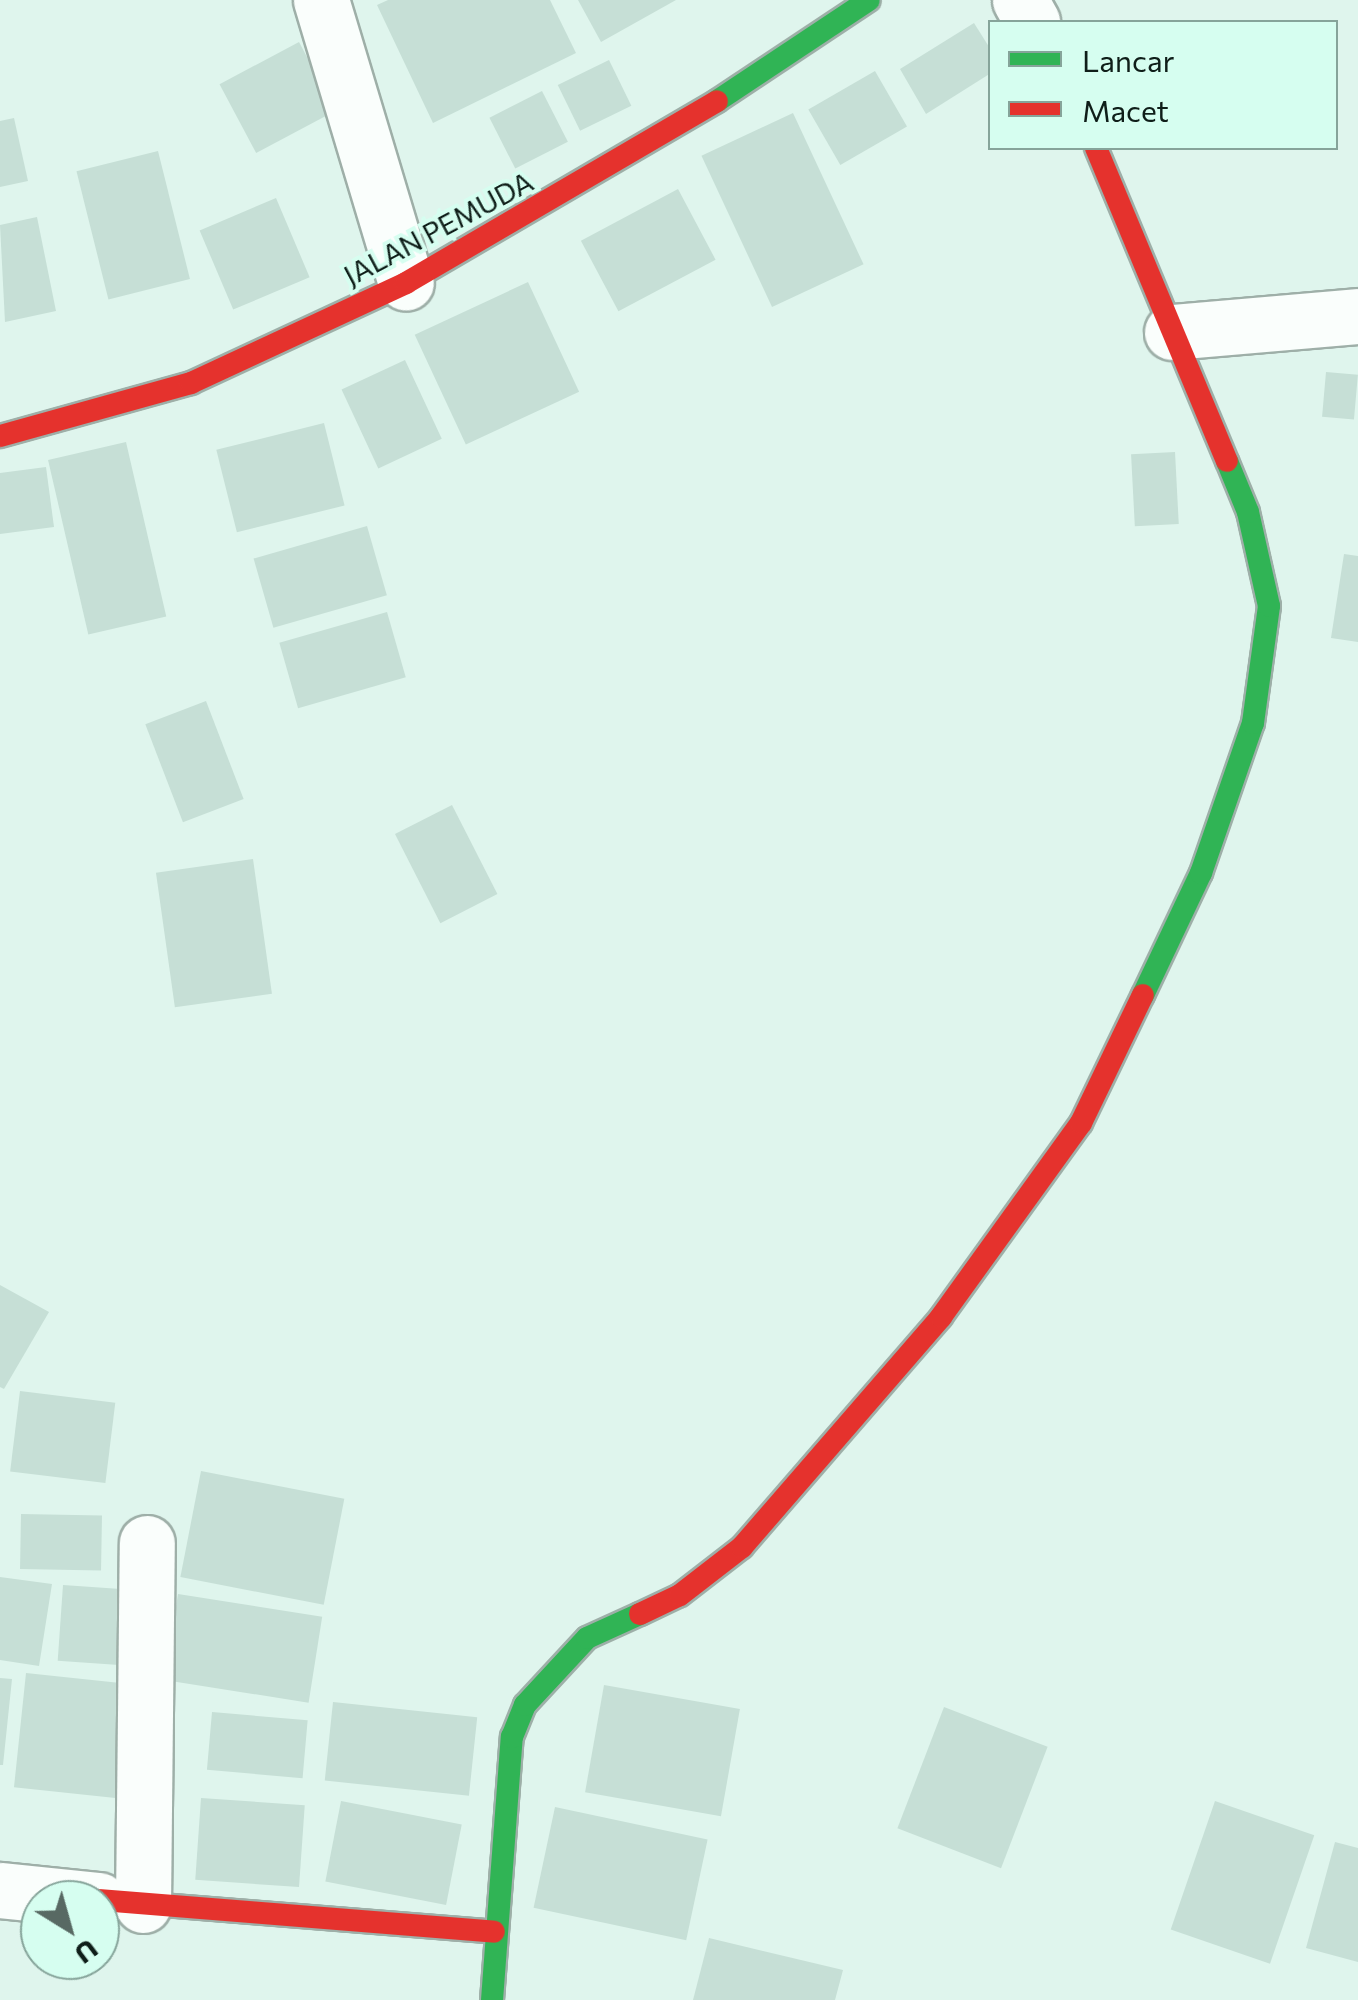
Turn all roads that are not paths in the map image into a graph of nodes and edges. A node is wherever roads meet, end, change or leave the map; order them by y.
1 (321, 0) edge
2 (870, 0) edge
3 (1097, 150) edge
4 (406, 283) junction
5 (1358, 316) edge
6 (1172, 332) junction
7 (0, 436) edge
8 (146, 1542) dead end
9 (116, 1880) edge
10 (120, 1902) edge
11 (494, 1932) junction
12 (492, 2000) edge

1 - 4 street
2 - 4 street, JALAN PEMUDA
3 - 6 street
4 - 7 street, JALAN PEMUDA
5 - 6 street
6 - 11 street
8 - 9 street
10 - 11 street
11 - 12 street

